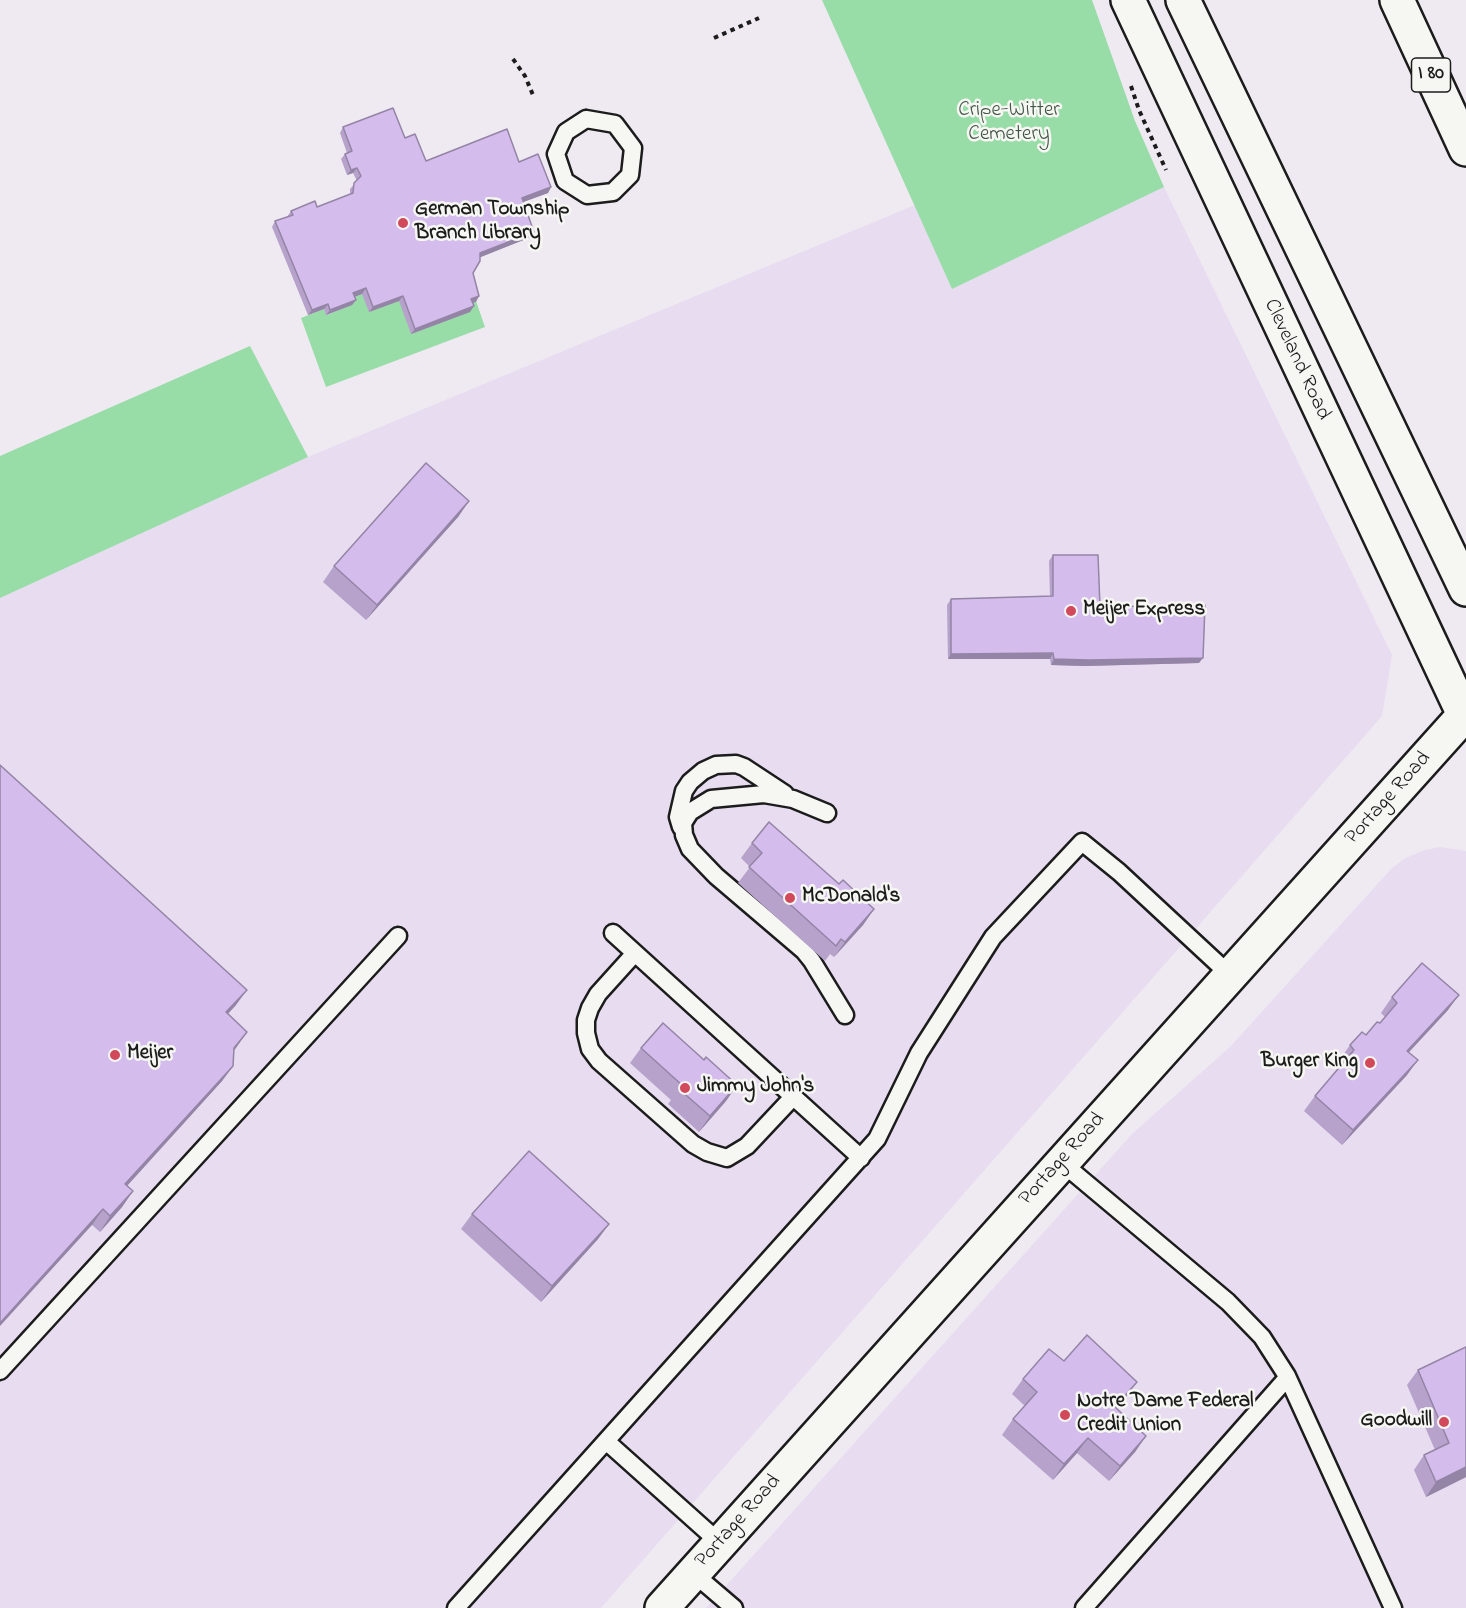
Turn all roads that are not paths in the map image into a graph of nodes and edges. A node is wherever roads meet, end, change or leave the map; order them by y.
1 (1128, 0) edge
2 (1183, 0) edge
3 (1397, 0) edge
4 (586, 119) joint
5 (1466, 149) edge
6 (1466, 589) edge
7 (1465, 716) edge
8 (793, 799) junction
9 (827, 813) dead end
10 (684, 835) junction
11 (613, 933) dead end
12 (398, 936) dead end
13 (635, 953) junction
14 (1230, 975) junction
15 (845, 1015) dead end
16 (793, 1097) junction
17 (861, 1158) junction
18 (1061, 1162) junction
19 (0, 1371) edge
20 (1287, 1378) junction
21 (606, 1441) junction
22 (720, 1543) junction
23 (693, 1573) junction
24 (456, 1608) edge
25 (662, 1608) edge
26 (734, 1608) edge
27 (1084, 1608) edge
28 (1393, 1608) edge

1 - 7 main road, Cleveland Road
2 - 6 main road
3 - 5 main road, I 80
4 - 4 lane
7 - 14 main road, Portage Road
8 - 9 lane
8 - 10 lane
8 - 10 lane
10 - 15 lane
11 - 13 lane
12 - 19 lane
13 - 16 lane
13 - 16 lane
14 - 17 lane
14 - 18 main road, Portage Road
16 - 17 lane
17 - 21 lane
18 - 20 lane
18 - 22 main road, Portage Road
20 - 27 lane
20 - 28 lane
21 - 22 lane
21 - 24 lane
22 - 23 main road, Portage Road
23 - 25 main road, Portage Road
23 - 26 lane

